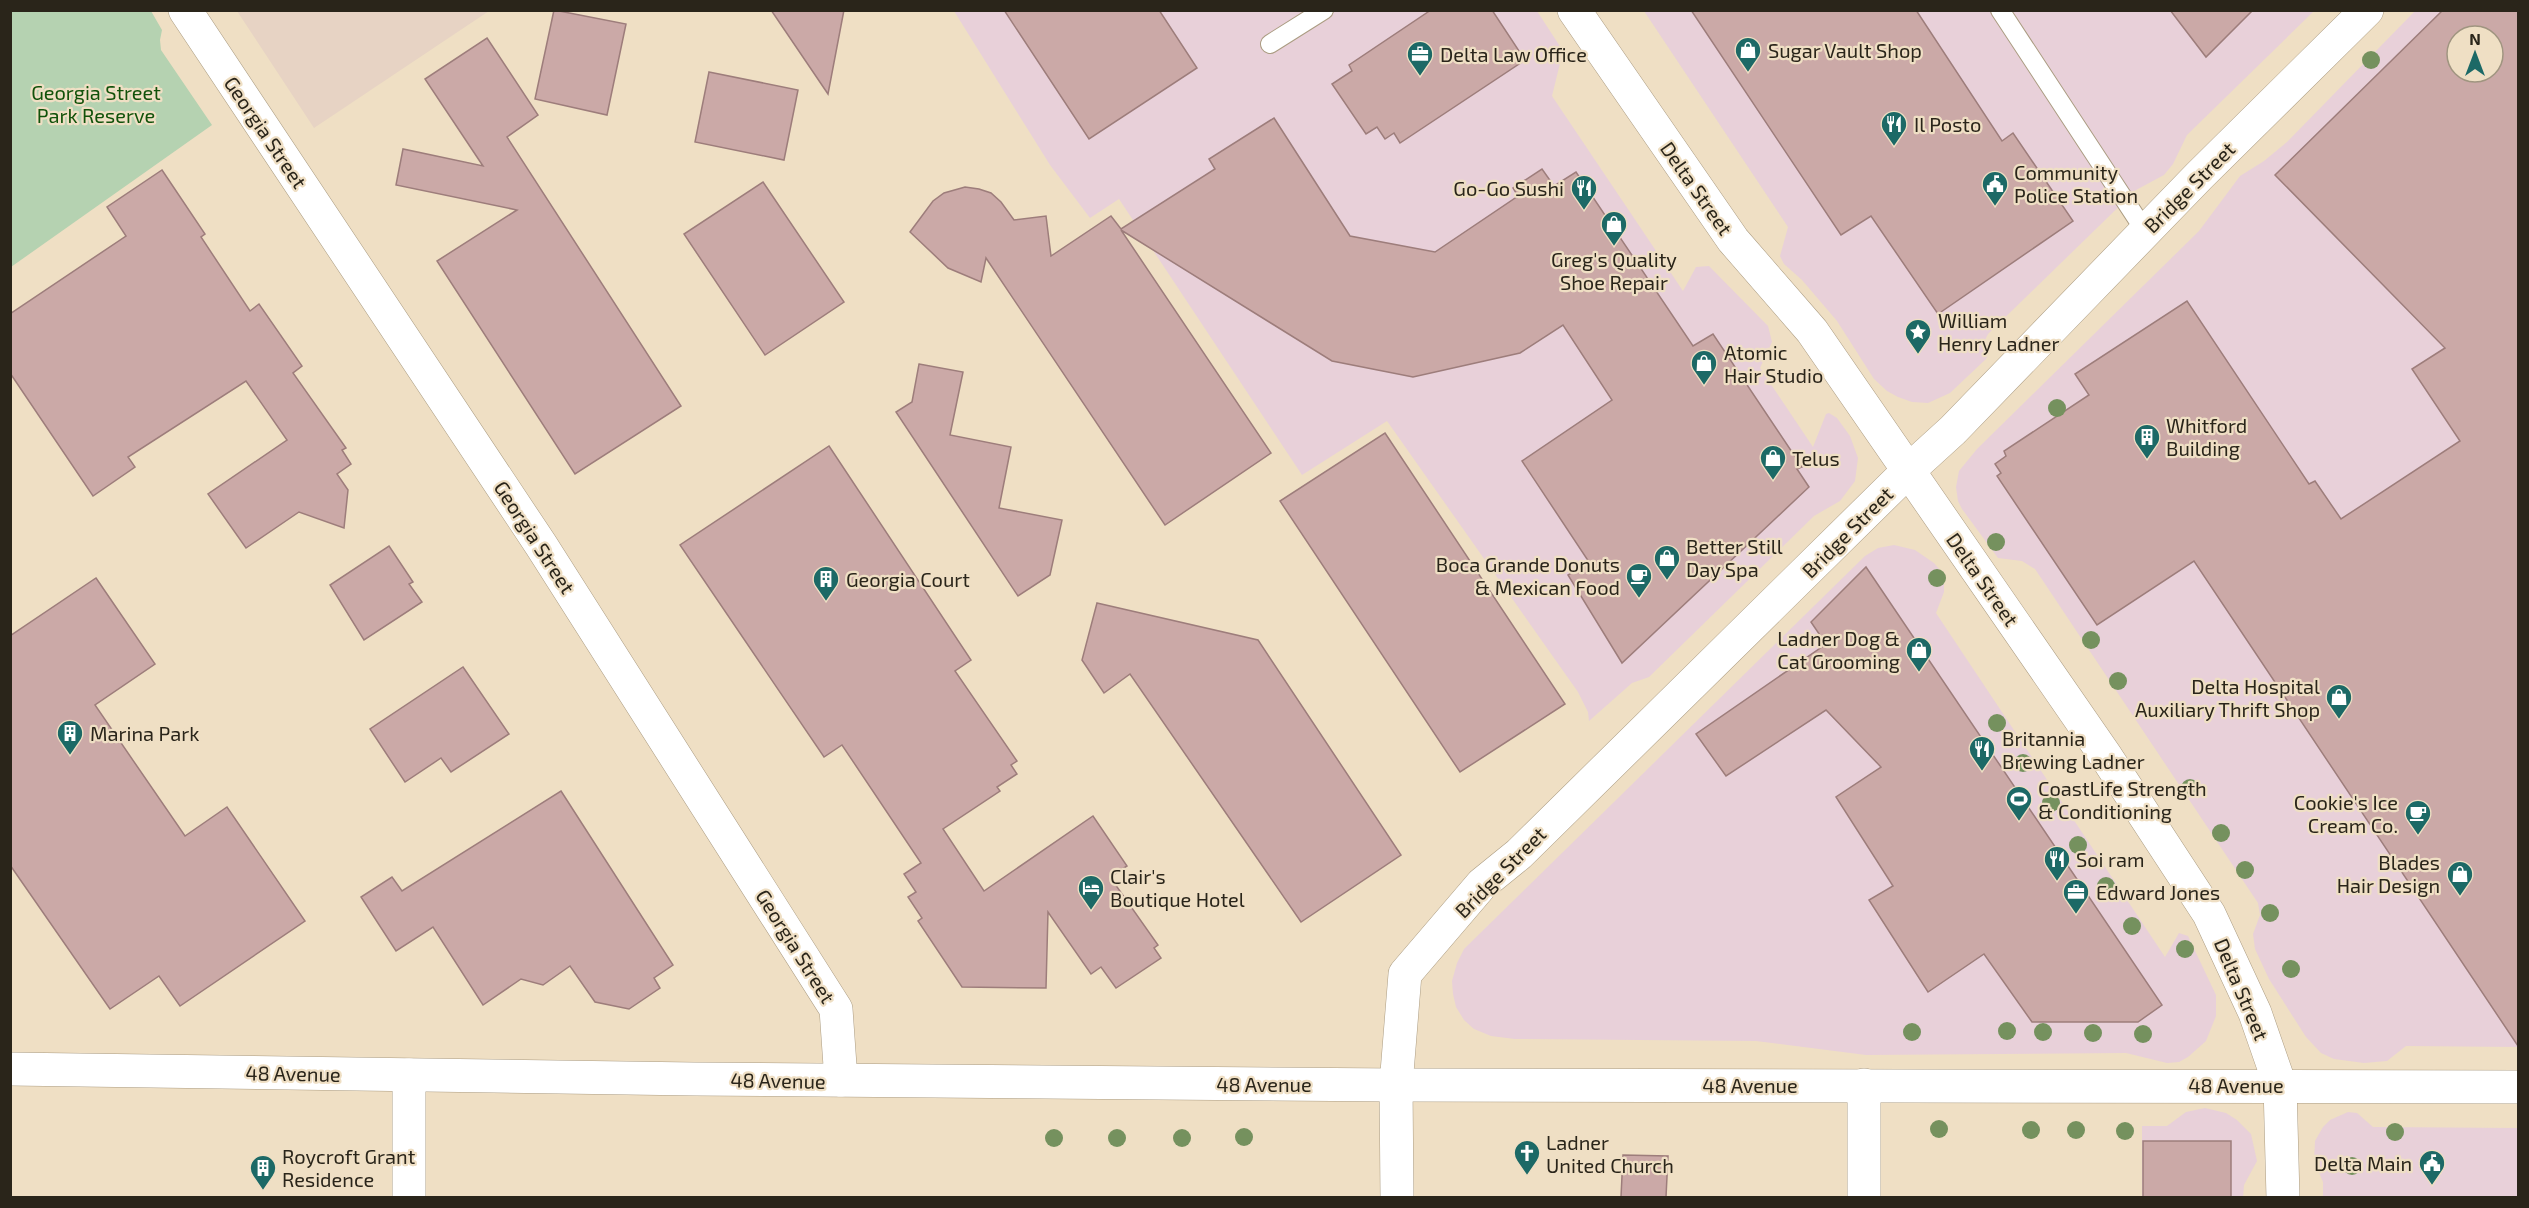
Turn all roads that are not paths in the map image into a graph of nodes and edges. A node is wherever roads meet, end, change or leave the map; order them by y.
1 (185, 10) edge
2 (1324, 10) edge
3 (1574, 10) edge
4 (2000, 10) edge
5 (2367, 10) edge
6 (1270, 44) dead end
7 (2145, 231) junction
8 (1908, 471) junction
9 (10, 1069) edge
10 (409, 1075) junction
11 (841, 1080) junction
12 (1396, 1085) junction
13 (1864, 1085) junction
14 (2280, 1085) junction
15 (2518, 1087) edge
16 (410, 1197) edge
17 (1398, 1197) edge
18 (1864, 1197) edge
19 (2283, 1197) edge

1 - 11 street, Georgia Street
2 - 6 lane
3 - 8 street, Delta Street
4 - 7 lane
5 - 7 street, Bridge Street
7 - 8 street, Bridge Street
8 - 12 street, Bridge Street
8 - 14 street, Delta Street
9 - 10 street, 48 Avenue
10 - 11 street, 48 Avenue
10 - 16 street
11 - 12 street, 48 Avenue
12 - 13 street, 48 Avenue
12 - 17 street, Bridge Street
13 - 14 street, 48 Avenue
13 - 18 street
14 - 15 street, 48 Avenue
14 - 19 street, Delta Street

